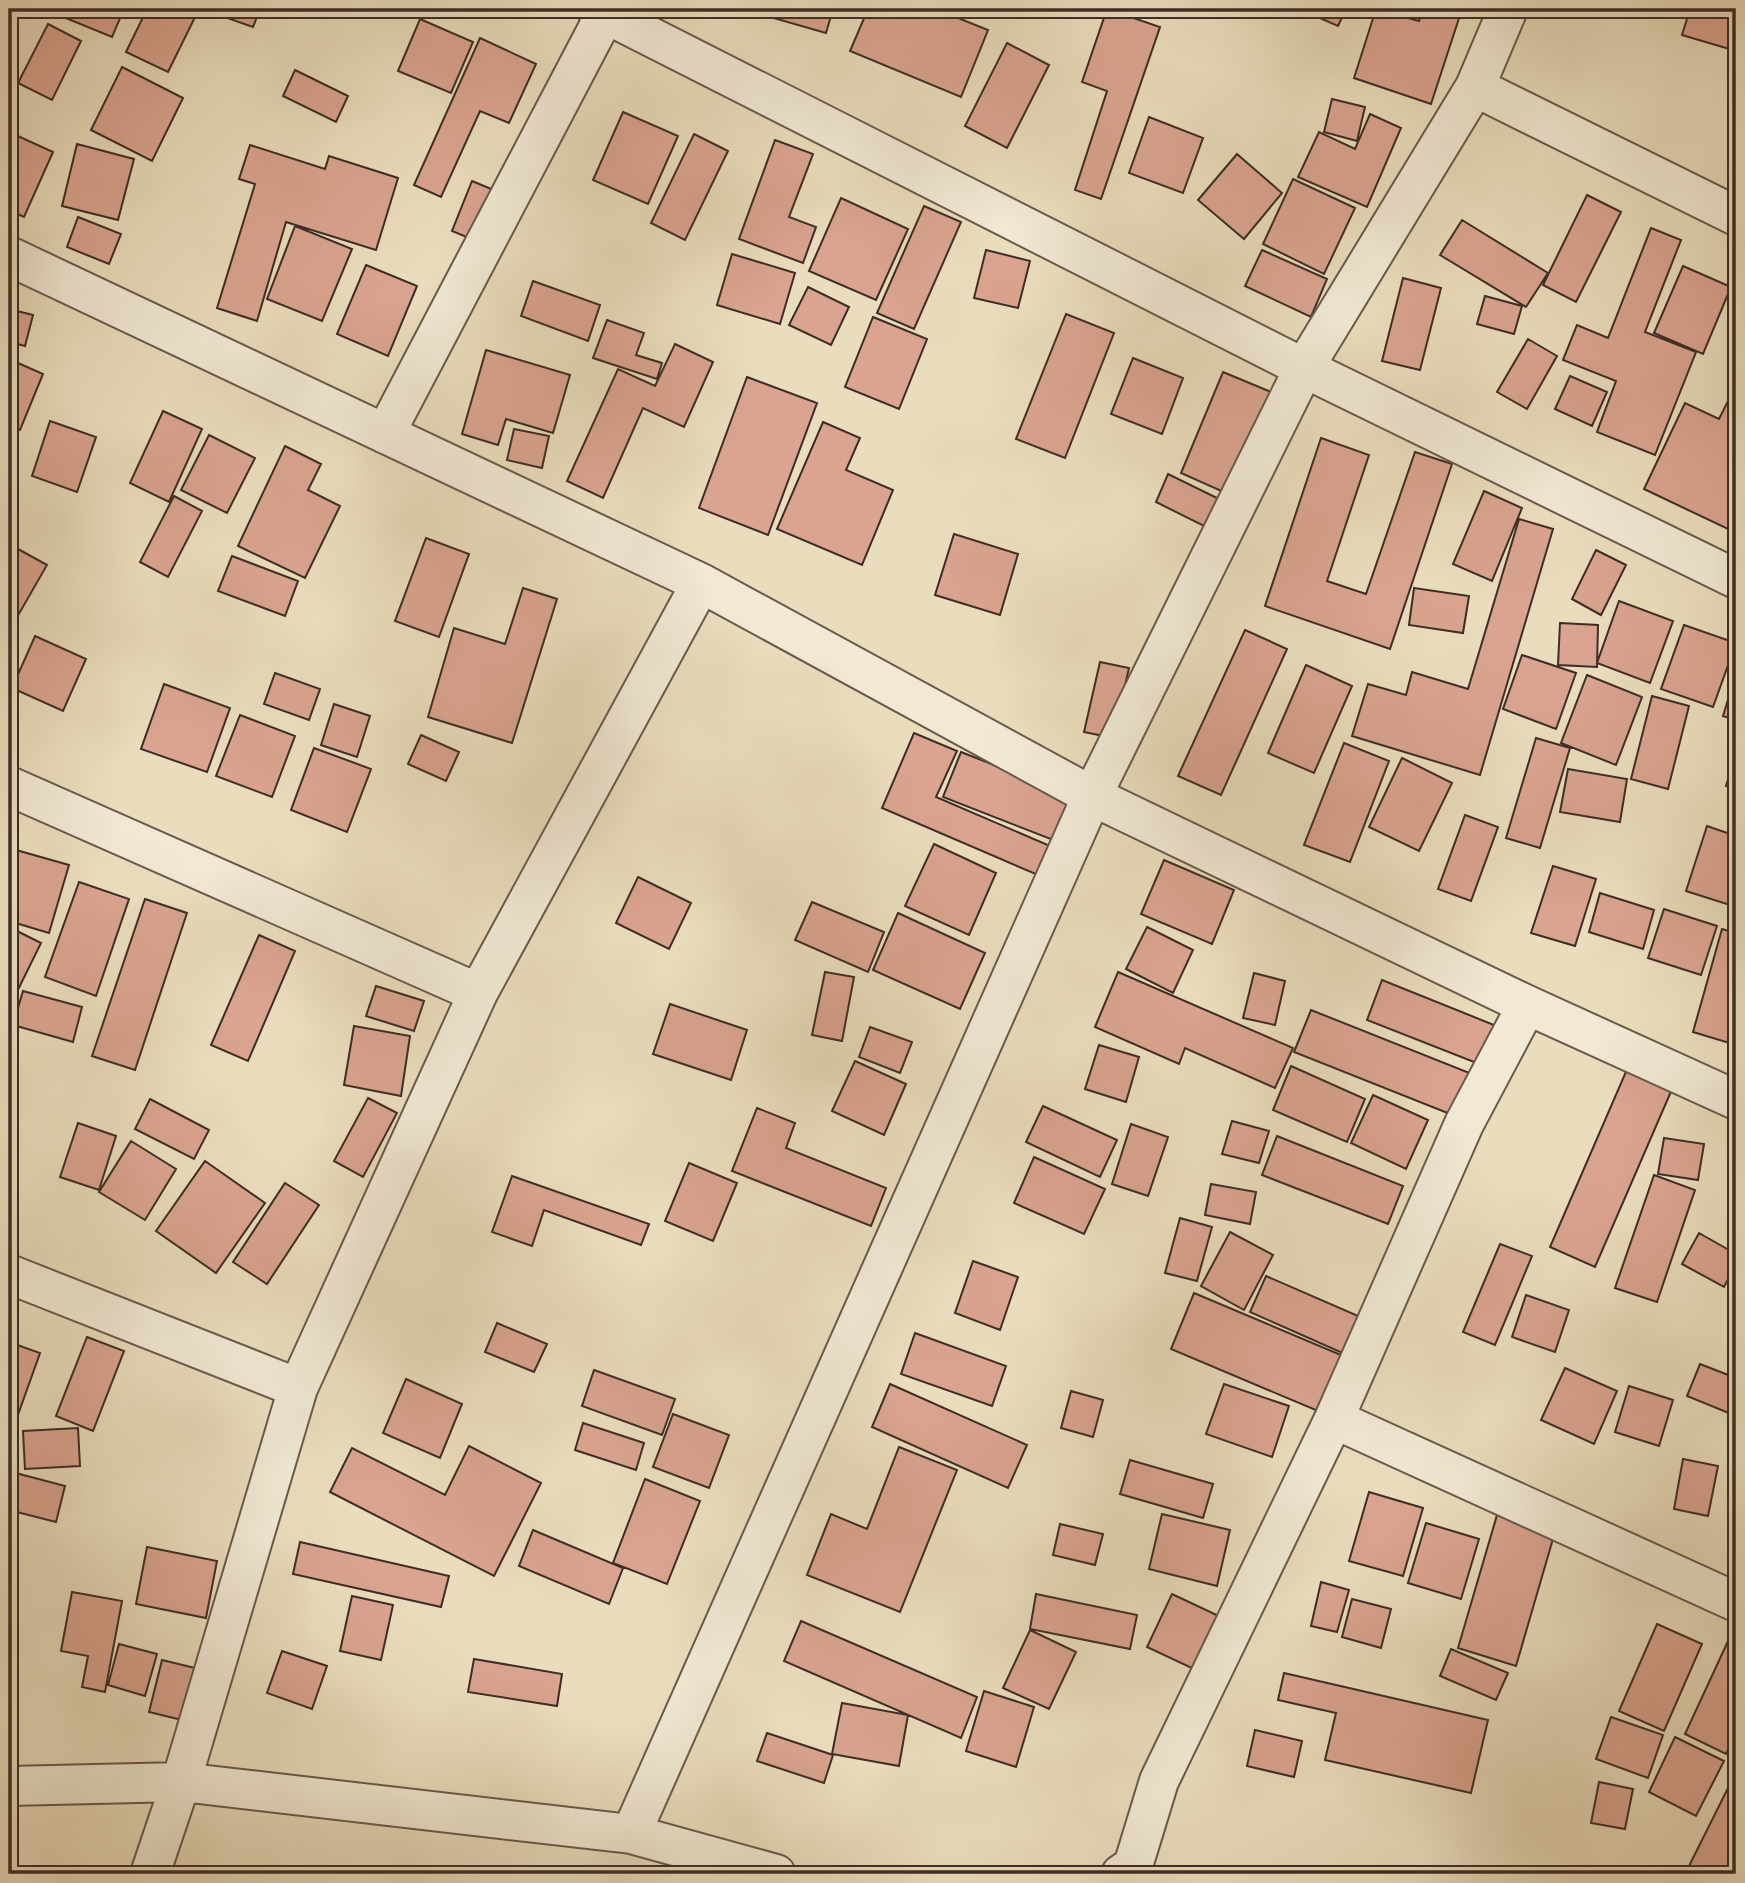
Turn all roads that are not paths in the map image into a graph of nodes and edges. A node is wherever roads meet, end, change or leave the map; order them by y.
1 (1508, 9) edge
2 (603, 10) edge
3 (1475, 87) junction
4 (1736, 216) edge
5 (9, 256) edge
6 (1304, 368) junction
7 (385, 434) junction
8 (1736, 579) edge
9 (701, 583) junction
10 (9, 786) edge
11 (1093, 796) junction
12 (478, 993) junction
13 (1527, 1005) junction
14 (1736, 1100) edge
15 (9, 1274) edge
16 (298, 1388) junction
17 (1334, 1419) junction
18 (1736, 1602) edge
19 (181, 1782) junction
20 (9, 1786) edge
21 (631, 1834) junction
22 (150, 1874) edge
23 (776, 1874) edge
24 (1121, 1874) edge

1 - 3 street
2 - 6 street
2 - 7 street
3 - 4 street
3 - 6 street
5 - 7 street
6 - 8 street
6 - 11 street
7 - 9 street
9 - 11 street
9 - 12 street
10 - 12 street
11 - 13 street
11 - 21 street
12 - 16 street
13 - 14 street
13 - 17 street
15 - 16 street
16 - 19 street
17 - 18 street
17 - 24 street
19 - 20 street
19 - 21 street
19 - 22 street
21 - 23 street

